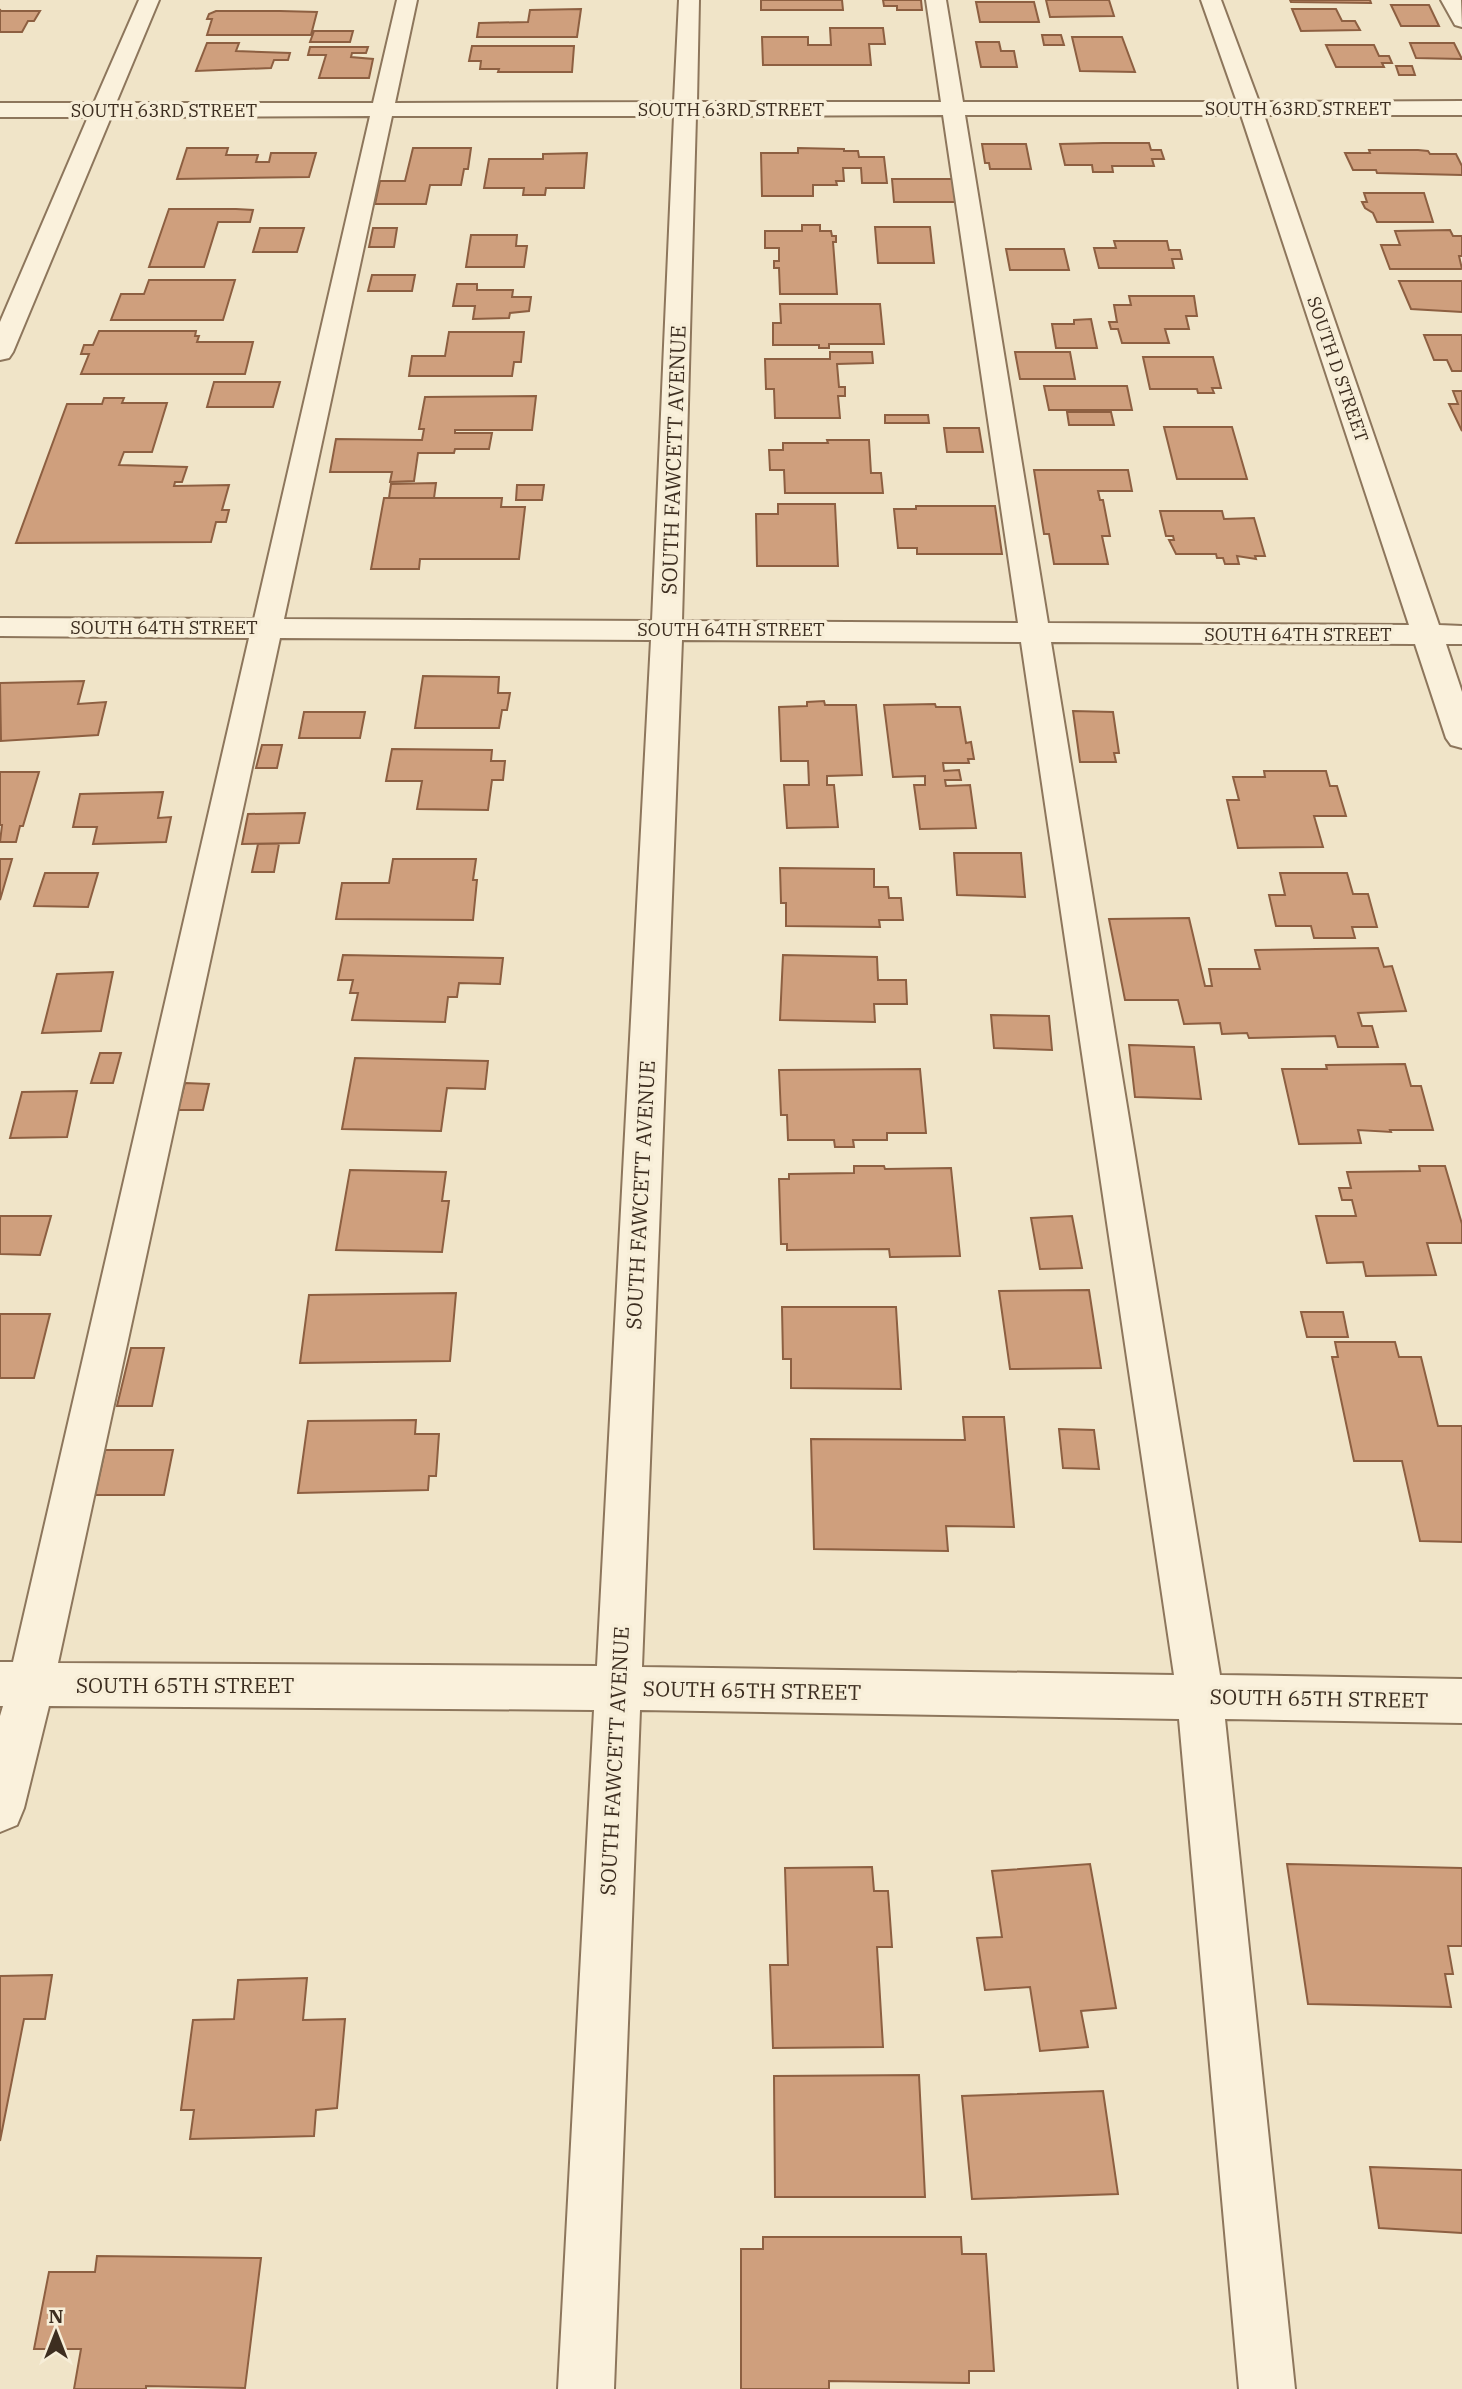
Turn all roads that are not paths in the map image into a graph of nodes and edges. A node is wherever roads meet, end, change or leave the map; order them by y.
1 (149, 0) edge
2 (407, 0) edge
3 (689, 0) edge
4 (936, 0) edge
5 (1211, 0) edge
6 (1451, 0) edge
7 (1462, 21) edge
8 (1250, 107) junction
9 (953, 108) junction
10 (1462, 108) edge
11 (685, 109) junction
12 (0, 110) edge
13 (103, 110) junction
14 (383, 110) junction
15 (0, 352) edge
16 (0, 627) edge
17 (267, 628) junction
18 (667, 629) junction
19 (1035, 632) junction
20 (1428, 635) junction
21 (1462, 635) edge
22 (1462, 738) edge
23 (16, 1684) edge
24 (617, 1688) junction
25 (1200, 1696) junction
26 (1462, 1701) edge
27 (0, 1808) edge
28 (586, 2389) edge
29 (1267, 2389) edge

1 - 13 street
2 - 14 street
3 - 11 street, SOUTH FAWCETT AVENUE
4 - 9 street
5 - 8 street, SOUTH D STREET
6 - 7 street
8 - 9 street, SOUTH 63RD STREET
8 - 10 street, SOUTH 63RD STREET
8 - 20 street, SOUTH D STREET
9 - 11 street, SOUTH 63RD STREET
9 - 19 street
11 - 14 street, SOUTH 63RD STREET
11 - 18 street, SOUTH FAWCETT AVENUE
12 - 13 street, SOUTH 63RD STREET
13 - 14 street, SOUTH 63RD STREET
13 - 15 street
14 - 17 street
16 - 17 street, SOUTH 64TH STREET
17 - 18 street, SOUTH 64TH STREET
17 - 23 street
18 - 19 street, SOUTH 64TH STREET
18 - 24 street, SOUTH FAWCETT AVENUE
19 - 20 street, SOUTH 64TH STREET
19 - 25 street
20 - 21 street, SOUTH 64TH STREET
20 - 22 street, SOUTH D STREET
23 - 24 street, SOUTH 65TH STREET
23 - 27 street
24 - 25 street, SOUTH 65TH STREET
24 - 28 street, SOUTH FAWCETT AVENUE
25 - 26 street, SOUTH 65TH STREET
25 - 29 street

